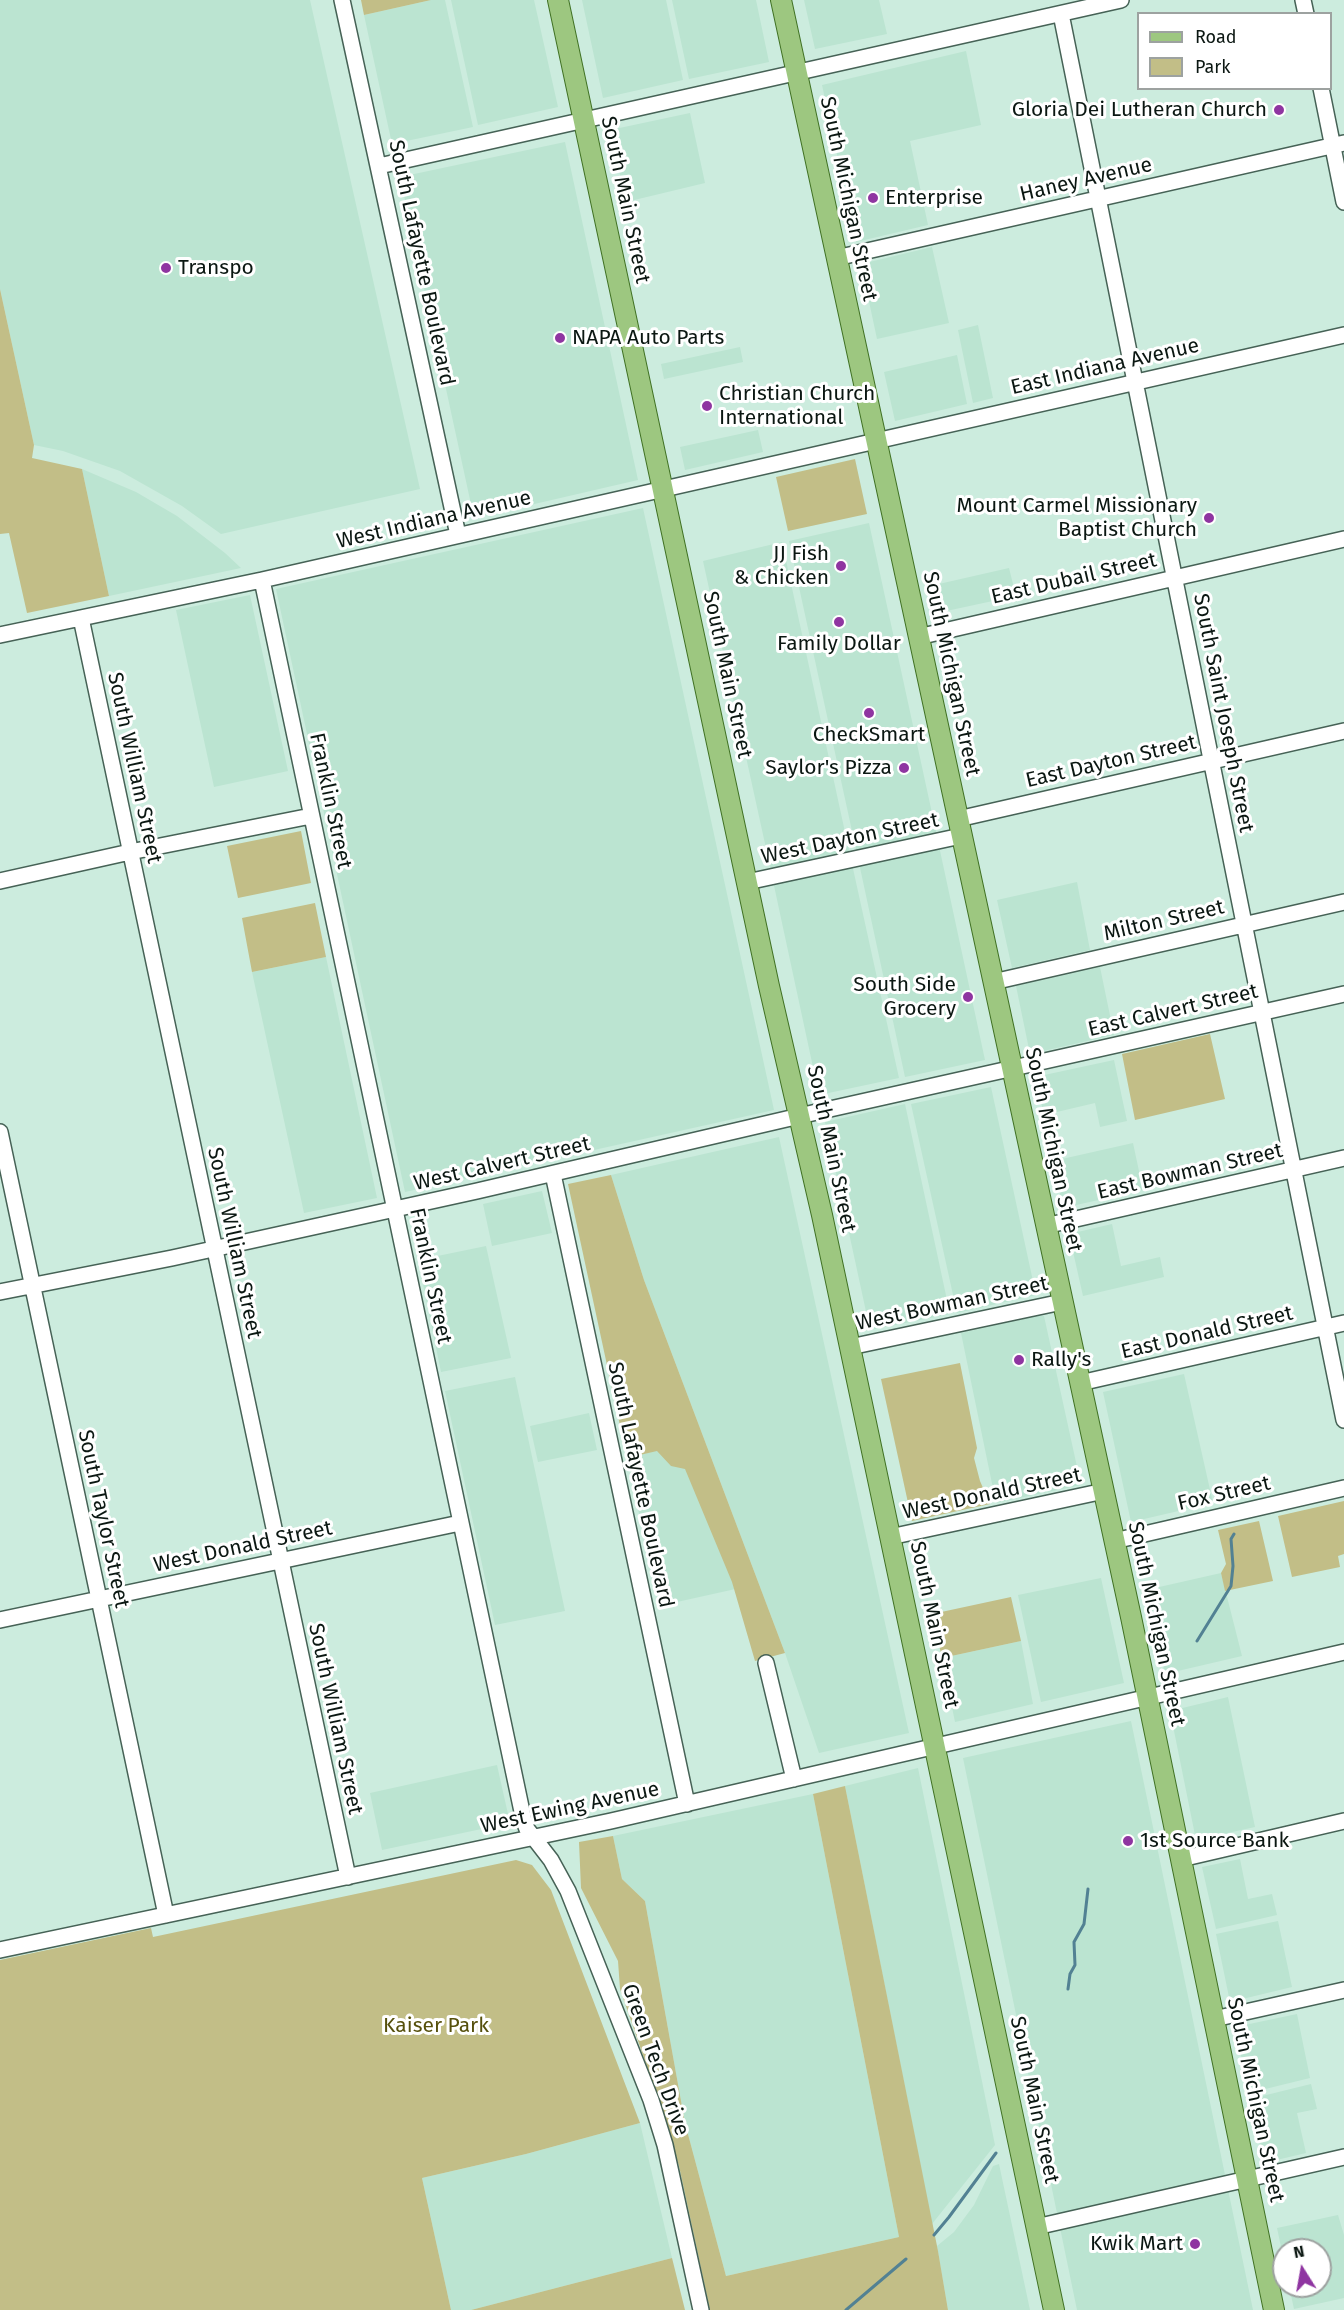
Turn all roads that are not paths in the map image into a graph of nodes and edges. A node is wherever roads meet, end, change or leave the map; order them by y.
1 (342, 0) edge
2 (558, 0) edge
3 (781, 0) edge
4 (1121, 0) edge
5 (1061, 14) junction
6 (797, 73) junction
7 (1322, 90) edge
8 (584, 120) junction
9 (1338, 145) edge
10 (379, 166) junction
11 (1098, 199) junction
12 (1344, 202) edge
13 (836, 258) junction
14 (1344, 335) edge
15 (1135, 381) junction
16 (876, 441) junction
17 (663, 490) junction
18 (458, 535) junction
19 (1344, 539) edge
20 (1174, 578) junction
21 (262, 580) junction
22 (81, 618) junction
23 (0, 635) edge
24 (918, 637) junction
25 (1344, 731) edge
26 (1211, 761) junction
27 (311, 816) junction
28 (959, 827) junction
29 (130, 852) junction
30 (0, 881) edge
31 (747, 882) junction
32 (1344, 902) edge
33 (1244, 924) junction
34 (993, 982) junction
35 (1344, 994) edge
36 (1262, 1012) junction
37 (1012, 1069) junction
38 (800, 1116) junction
39 (0, 1132) edge
40 (1344, 1158) edge
41 (1294, 1170) junction
42 (553, 1174) junction
43 (394, 1209) junction
44 (1045, 1226) junction
45 (214, 1248) junction
46 (32, 1286) junction
47 (0, 1292) edge
48 (1062, 1302) junction
49 (1344, 1323) edge
50 (1325, 1327) junction
51 (850, 1347) junction
52 (1080, 1383) junction
53 (1344, 1420) edge
54 (1344, 1488) edge
55 (1104, 1491) junction
56 (460, 1523) junction
57 (890, 1537) junction
58 (1114, 1541) junction
59 (280, 1561) junction
60 (99, 1599) junction
61 (0, 1620) edge
62 (1344, 1652) edge
63 (766, 1663) dead end
64 (1147, 1696) junction
65 (936, 1746) junction
66 (794, 1779) junction
67 (687, 1804) junction
68 (1344, 1821) edge
69 (534, 1838) junction
70 (1181, 1859) junction
71 (348, 1877) junction
72 (166, 1915) junction
73 (0, 1950) edge
74 (1344, 1990) edge
75 (1214, 2019) junction
76 (1344, 2157) edge
77 (1247, 2180) junction
78 (1036, 2228) junction
79 (701, 2310) edge
80 (1054, 2310) edge
81 (1274, 2310) edge

1 - 10 street, South Lafayette Boulevard
2 - 8 main road, South Main Street
3 - 6 main road, South Michigan Street
4 - 5 street
5 - 6 street
5 - 11 street, South Saint Joseph Street
6 - 8 street
6 - 13 main road, South Michigan Street
7 - 9 street
8 - 10 street
8 - 17 main road, South Main Street
9 - 11 street, Haney Avenue
9 - 12 street
10 - 18 street, South Lafayette Boulevard
11 - 13 street, Haney Avenue
11 - 15 street, South Saint Joseph Street
13 - 16 main road, South Michigan Street
14 - 15 street, East Indiana Avenue
15 - 16 street, East Indiana Avenue
15 - 20 street, South Saint Joseph Street
16 - 17 street, West Indiana Avenue
16 - 24 main road, South Michigan Street
17 - 18 street, West Indiana Avenue
17 - 31 main road, South Main Street
18 - 21 street, West Indiana Avenue
19 - 20 street, East Dubail Street
20 - 24 street, East Dubail Street
20 - 26 street, South Saint Joseph Street
21 - 22 street, West Indiana Avenue
21 - 27 street, Franklin Street
22 - 23 street, West Indiana Avenue
22 - 29 street, South William Street
24 - 28 main road, South Michigan Street
25 - 26 street, East Dayton Street
26 - 28 street, East Dayton Street
26 - 33 street, South Saint Joseph Street
27 - 29 street
27 - 43 street, Franklin Street
28 - 31 street, West Dayton Street
28 - 34 main road, South Michigan Street
29 - 30 street
29 - 45 street, South William Street
31 - 38 main road, South Main Street
32 - 33 street, Milton Street
33 - 34 street, Milton Street
33 - 36 street, South Saint Joseph Street
34 - 37 main road, South Michigan Street
35 - 36 street, East Calvert Street
36 - 37 street, East Calvert Street
36 - 41 street, South Saint Joseph Street
37 - 38 street, West Calvert Street
37 - 44 main road, South Michigan Street
38 - 42 street, West Calvert Street
38 - 51 main road, South Main Street
39 - 46 street, South Taylor Street
40 - 41 street, East Bowman Street
41 - 44 street, East Bowman Street
41 - 50 street, South Saint Joseph Street
42 - 43 street, West Calvert Street
42 - 67 street, South Lafayette Boulevard
43 - 45 street, West Calvert Street
43 - 56 street, Franklin Street
44 - 48 main road, South Michigan Street
45 - 46 street, West Calvert Street
45 - 59 street, South William Street
46 - 47 street, West Calvert Street
46 - 60 street, South Taylor Street
48 - 51 street, West Bowman Street
48 - 52 main road, South Michigan Street
49 - 50 street, East Donald Street
50 - 52 street, East Donald Street
50 - 53 street, South Saint Joseph Street
51 - 57 main road, South Main Street
52 - 55 main road, South Michigan Street
54 - 58 street, Fox Street
55 - 57 street, West Donald Street
55 - 58 main road, South Michigan Street
56 - 59 street, West Donald Street
56 - 69 street, Franklin Street
57 - 65 main road, South Main Street
58 - 64 main road, South Michigan Street
59 - 60 street, West Donald Street
59 - 71 street, South William Street
60 - 61 street, West Donald Street
60 - 72 street, South Taylor Street
62 - 64 street, West Ewing Avenue
63 - 66 street
64 - 65 street, West Ewing Avenue
64 - 70 main road, South Michigan Street
65 - 66 street, West Ewing Avenue
65 - 78 main road, South Main Street
66 - 67 street, West Ewing Avenue
67 - 69 street, West Ewing Avenue
68 - 70 street
69 - 71 street, West Ewing Avenue
69 - 79 street, Green Tech Drive
70 - 75 main road, South Michigan Street
71 - 72 street, West Ewing Avenue
72 - 73 street, West Ewing Avenue
74 - 75 street
75 - 77 main road, South Michigan Street
76 - 77 street
77 - 78 street
77 - 81 main road, South Michigan Street
78 - 80 main road, South Main Street

